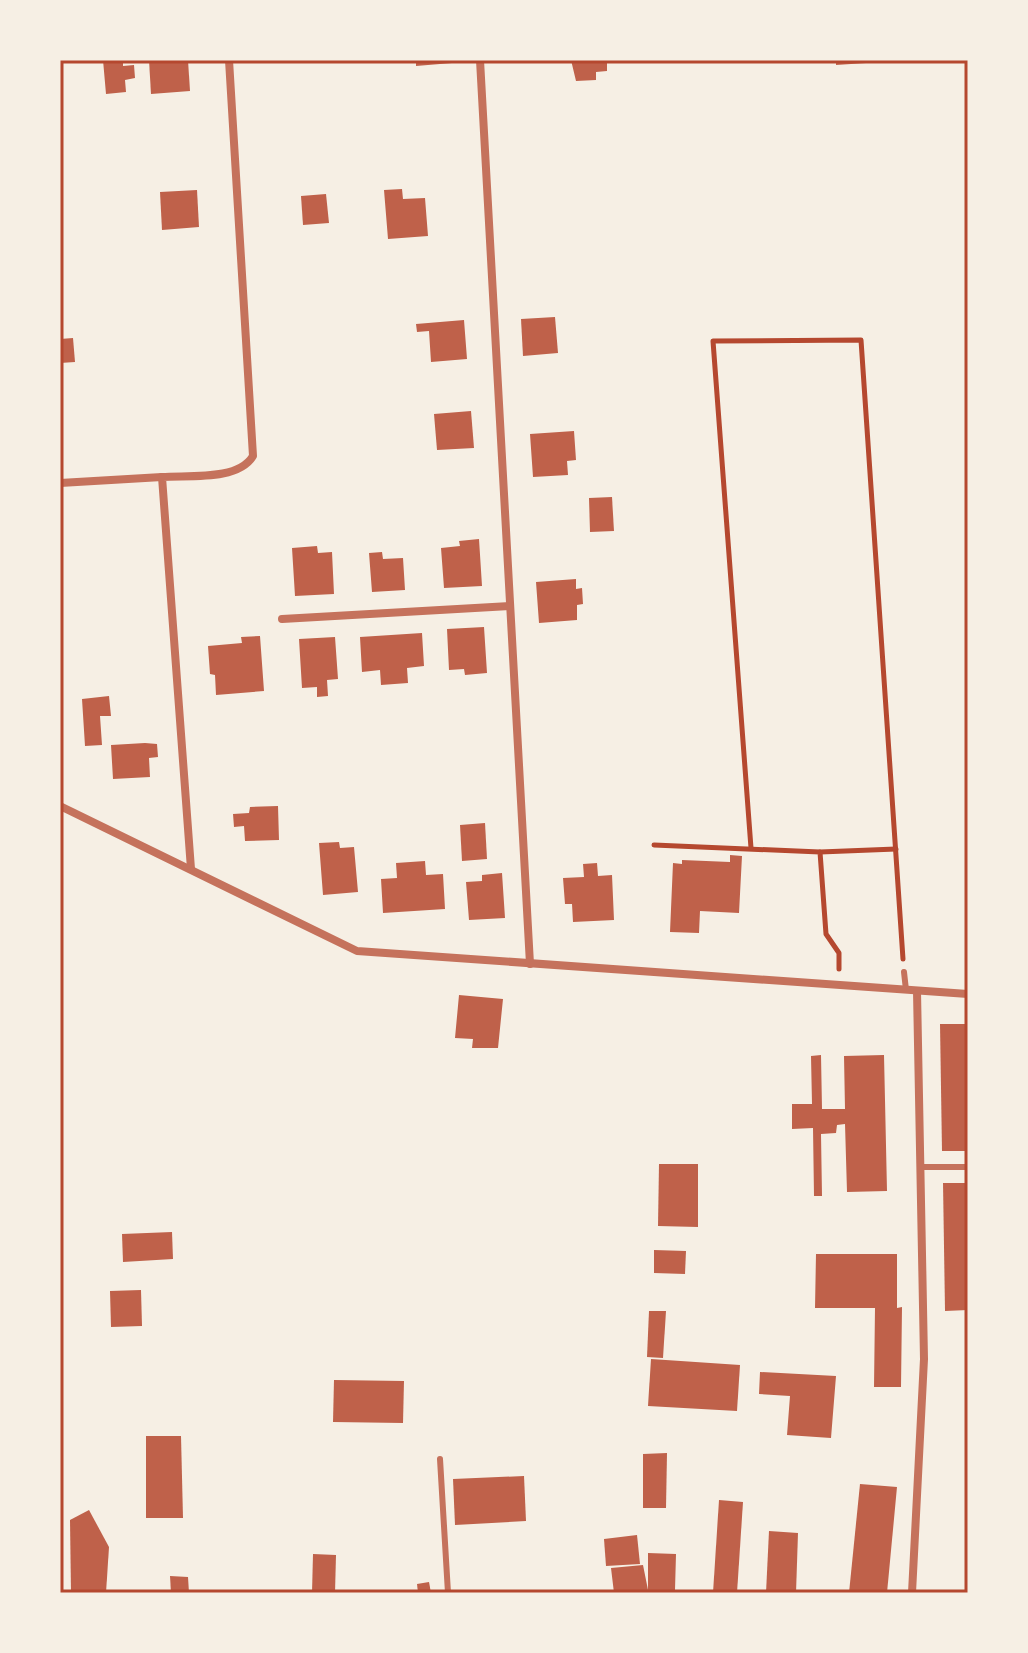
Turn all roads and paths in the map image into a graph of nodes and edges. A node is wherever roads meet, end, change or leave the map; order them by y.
1 (229, 60) edge
2 (480, 60) edge
3 (162, 477) junction
4 (60, 483) edge
5 (510, 606) junction
6 (282, 619) dead end
7 (60, 806) edge
8 (654, 845) dead end
9 (751, 848) junction
10 (896, 849) junction
11 (820, 852) junction
12 (191, 869) junction
13 (530, 964) junction
14 (904, 972) joint
15 (838, 986) junction
16 (906, 990) junction
17 (917, 991) junction
18 (968, 994) edge
19 (921, 1167) junction
20 (968, 1167) edge
21 (440, 1459) dead end
22 (448, 1593) edge
23 (912, 1593) edge

1 - 3 street
2 - 5 street
3 - 4 street
3 - 12 street
5 - 6 street
5 - 13 street
7 - 12 street
8 - 9 path
9 - 10 path
9 - 11 path
10 - 11 path
10 - 14 path
11 - 15 path
12 - 13 street
13 - 15 street
14 - 16 lane
15 - 16 street
16 - 17 street
17 - 18 street
17 - 19 street
19 - 20 lane
19 - 23 street
21 - 22 lane

